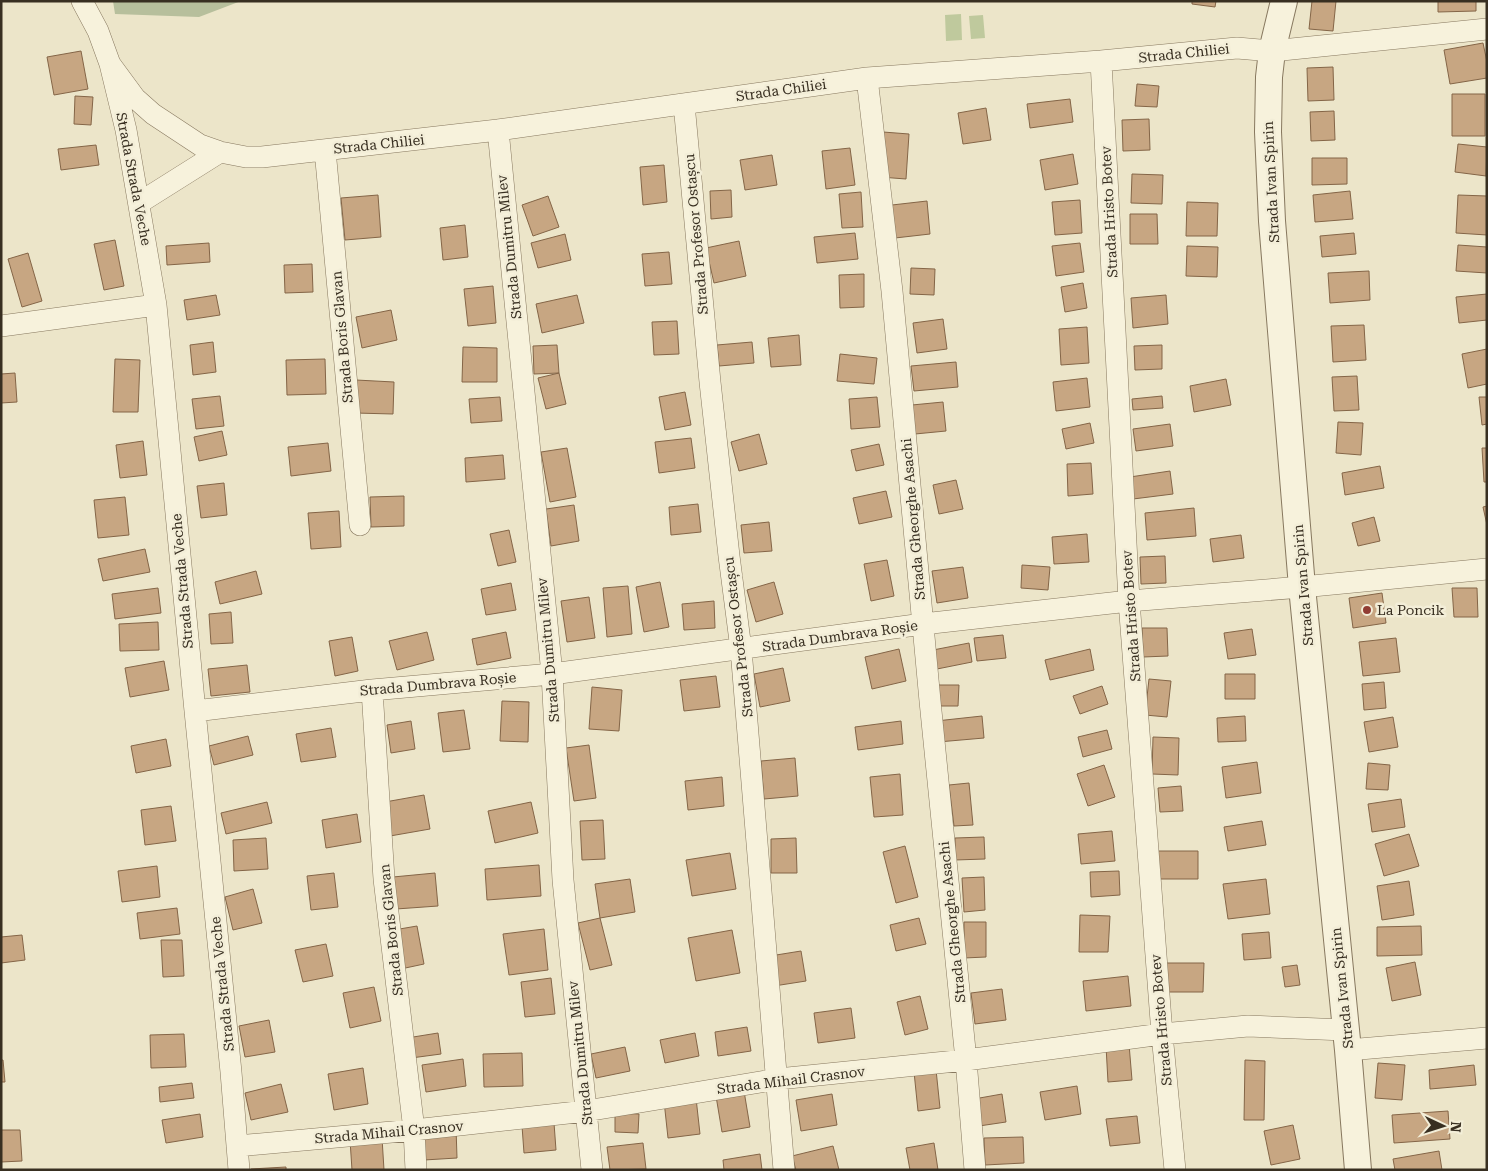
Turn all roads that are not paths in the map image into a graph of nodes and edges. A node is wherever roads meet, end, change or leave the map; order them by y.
1 (82, 1) edge
2 (1284, 1) edge
3 (1487, 29) edge
4 (1272, 51) junction
5 (1101, 61) junction
6 (110, 64) junction
7 (867, 78) junction
8 (684, 104) junction
9 (498, 130) junction
10 (325, 150) junction
11 (220, 152) junction
12 (139, 203) junction
13 (156, 305) junction
14 (1, 326) edge
15 (360, 525) dead end
16 (1487, 569) edge
17 (1302, 587) junction
18 (1129, 601) junction
19 (923, 624) junction
20 (741, 649) junction
21 (552, 674) junction
22 (372, 690) junction
23 (195, 711) junction
24 (1162, 1034) junction
25 (1487, 1038) edge
26 (1347, 1040) junction
27 (966, 1060) junction
28 (778, 1079) junction
29 (586, 1111) junction
30 (414, 1130) junction
31 (237, 1146) junction
32 (239, 1170) edge
33 (416, 1170) edge
34 (592, 1170) edge
35 (784, 1170) edge
36 (975, 1170) edge
37 (1176, 1170) edge
38 (1358, 1170) edge

1 - 6 street, Strada Strada Veche
2 - 4 street, Strada Ivan Spirin
3 - 4 street, Strada Chiliei
4 - 5 street, Strada Chiliei
4 - 17 street, Strada Ivan Spirin
5 - 7 street, Strada Chiliei
5 - 18 street, Strada Hristo Botev
6 - 11 street, Strada Chiliei
6 - 12 street, Strada Strada Veche
7 - 8 street, Strada Chiliei
7 - 19 street, Strada Gheorghe Asachi
8 - 9 street, Strada Chiliei
8 - 20 street, Strada Profesor Ostașcu
9 - 10 street, Strada Chiliei
9 - 21 street, Strada Dumitru Milev
10 - 11 street, Strada Chiliei
10 - 15 street, Strada Boris Glavan
11 - 12 street
12 - 13 street, Strada Strada Veche
13 - 14 street
13 - 23 street, Strada Strada Veche
16 - 17 street, Strada Dumbrava Roșie
17 - 18 street, Strada Dumbrava Roșie
17 - 26 street, Strada Ivan Spirin
18 - 19 street, Strada Dumbrava Roșie
18 - 24 street, Strada Hristo Botev
19 - 20 street, Strada Dumbrava Roșie
19 - 27 street, Strada Gheorghe Asachi
20 - 21 street, Strada Dumbrava Roșie
20 - 28 street, Strada Profesor Ostașcu
21 - 22 street, Strada Dumbrava Roșie
21 - 29 street, Strada Dumitru Milev
22 - 23 street, Strada Dumbrava Roșie
22 - 30 street, Strada Boris Glavan
23 - 31 street, Strada Strada Veche
24 - 26 street, Strada Mihail Crasnov
24 - 27 street, Strada Mihail Crasnov
24 - 37 street, Strada Hristo Botev
25 - 26 street, Strada Mihail Crasnov
26 - 38 street, Strada Ivan Spirin
27 - 28 street, Strada Mihail Crasnov
27 - 36 street, Strada Gheorghe Asachi
28 - 29 street, Strada Mihail Crasnov
28 - 35 street, Strada Profesor Ostașcu
29 - 30 street, Strada Mihail Crasnov
29 - 34 street, Strada Dumitru Milev
30 - 31 street, Strada Mihail Crasnov
30 - 33 street, Strada Boris Glavan
31 - 32 street, Strada Strada Veche

